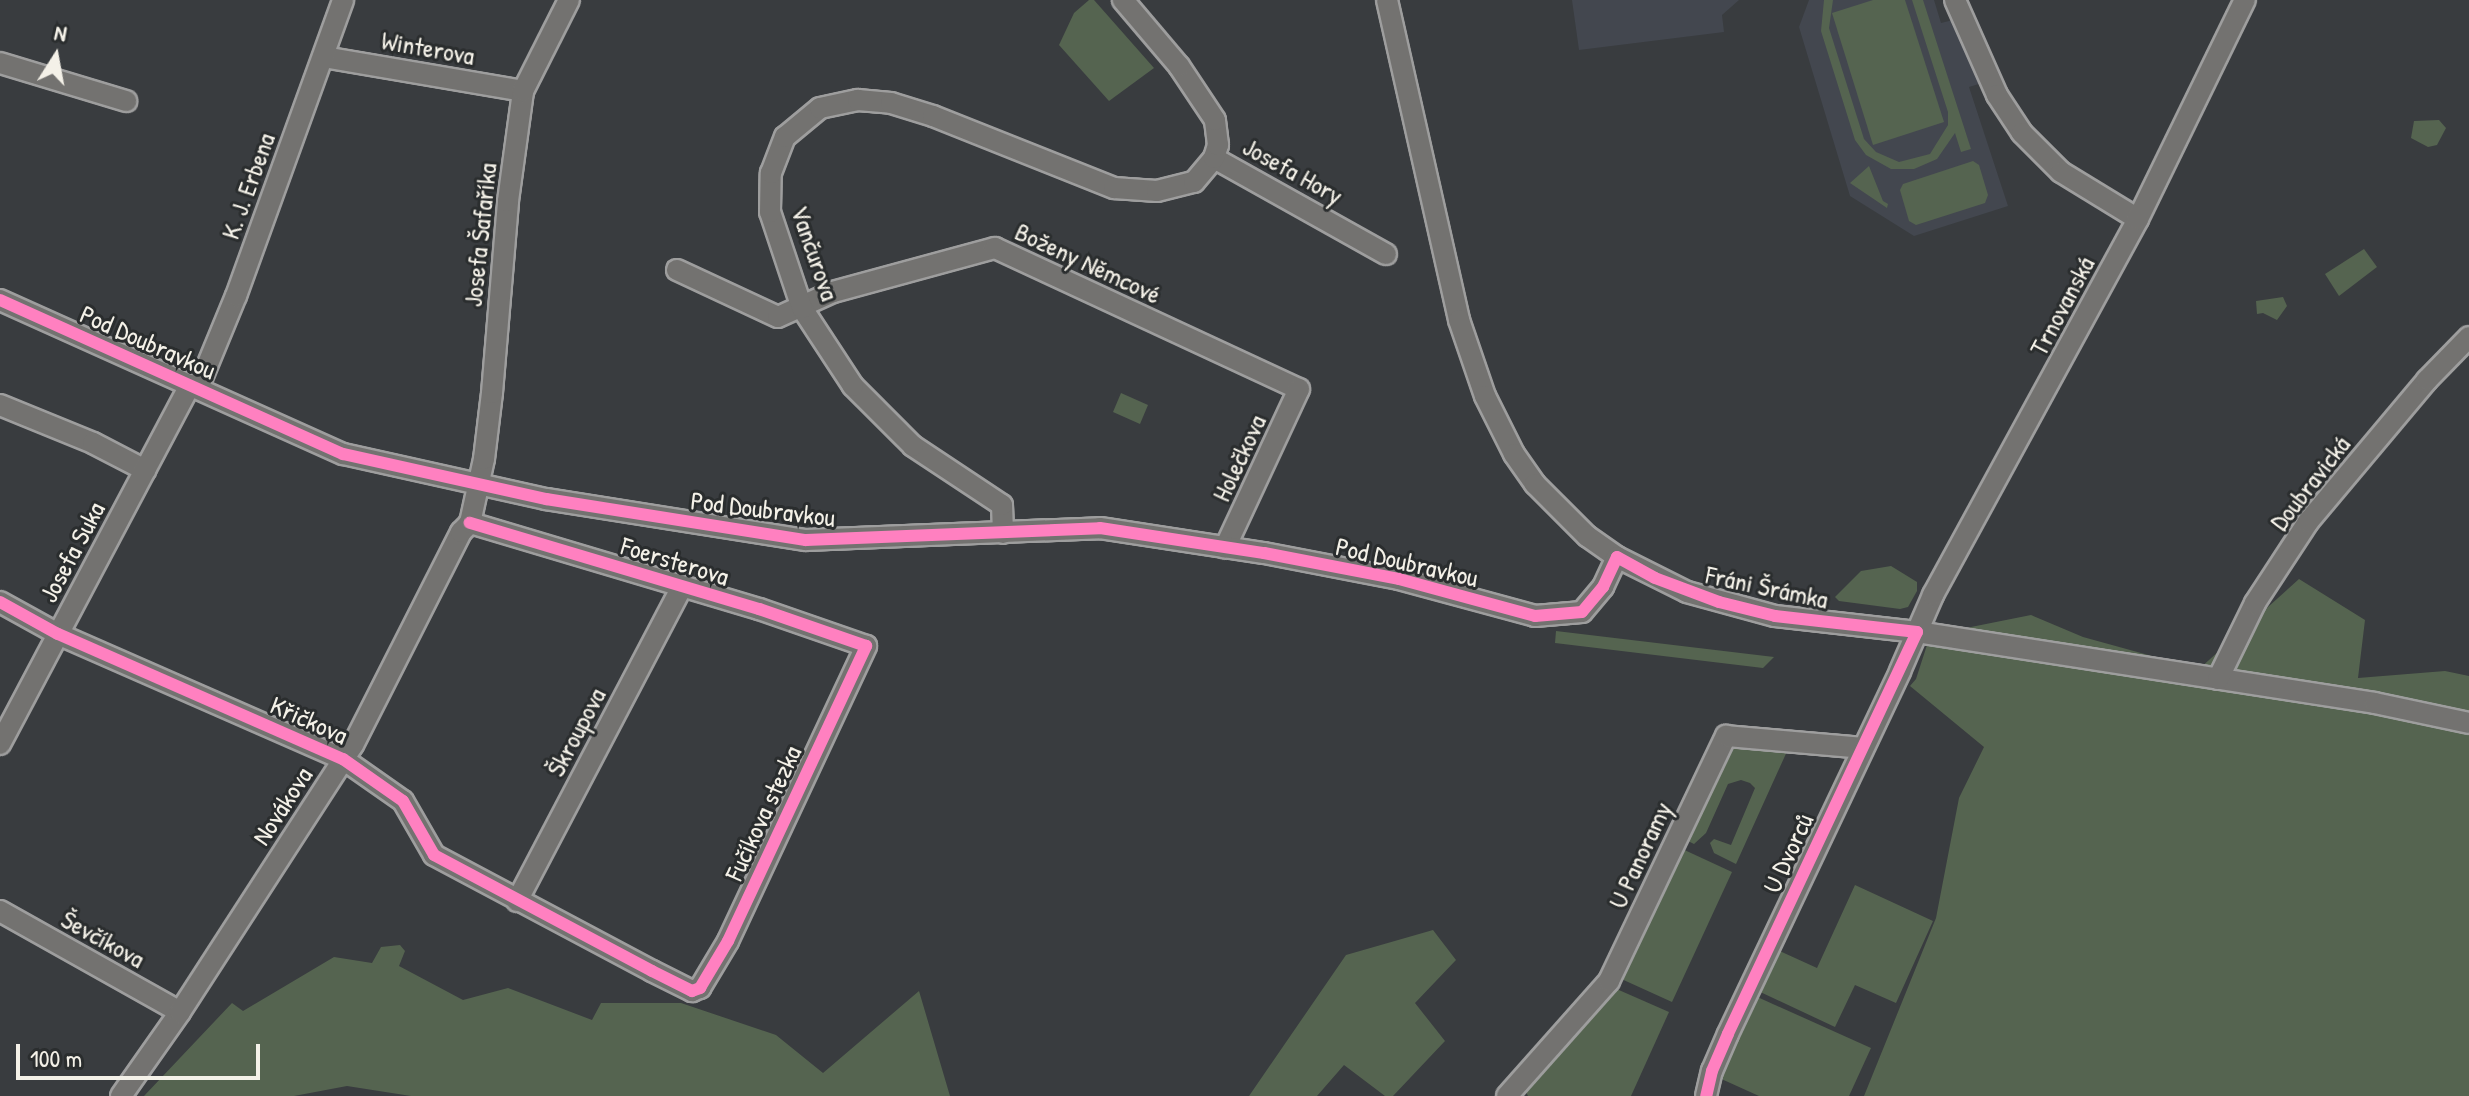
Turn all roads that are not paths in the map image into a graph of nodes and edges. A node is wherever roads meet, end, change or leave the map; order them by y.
1 (343, 0) edge
2 (569, 0) edge
3 (1123, 0) edge
4 (1387, 0) edge
5 (1955, 0) edge
6 (2245, 0) edge
7 (324, 57) junction
8 (0, 63) edge
9 (523, 91) junction
10 (126, 101) dead end
11 (1214, 158) junction
12 (2138, 219) junction
13 (1386, 254) dead end
14 (677, 270) dead end
15 (0, 300) edge
16 (802, 308) junction
17 (2469, 337) edge
18 (194, 386) junction
19 (1299, 389) joint
20 (0, 405) edge
21 (145, 470) junction
22 (477, 485) junction
23 (470, 523) junction
24 (1003, 533) junction
25 (1225, 548) junction
26 (1617, 557) junction
27 (682, 587) junction
28 (0, 602) edge
29 (1917, 632) junction
30 (58, 634) junction
31 (866, 646) joint
32 (2218, 679) junction
33 (2469, 723) edge
34 (0, 744) edge
35 (1862, 748) junction
36 (343, 759) junction
37 (517, 901) junction
38 (0, 911) edge
39 (692, 991) joint
40 (180, 1012) junction
41 (121, 1096) edge
42 (1507, 1096) edge
43 (1706, 1096) edge

1 - 7 street, K. J. Erbena
2 - 9 street, Josefa Šafaříka
3 - 11 street, Josefa Hory
4 - 26 street, Fráni Šrámka
5 - 12 street
6 - 12 street, Trnovanská
7 - 9 street, Winterova
7 - 18 street, K. J. Erbena
8 - 10 street
9 - 22 street, Josefa Šafaříka
11 - 13 street, Josefa Hory
11 - 16 street, Vančurova
12 - 29 street, Trnovanská
14 - 16 street
15 - 18 street, Pod Doubravkou
16 - 19 street, Boženy Němcové
16 - 24 street, Vančurova
17 - 32 street, Doubravická
18 - 21 street, Josefa Suka
18 - 22 street, Pod Doubravkou
19 - 25 street, Holečkova
20 - 21 street
21 - 30 street, Josefa Suka
22 - 23 street, Novákova
22 - 24 street, Pod Doubravkou
23 - 27 street, Foersterova
23 - 36 street, Novákova
24 - 25 street, Pod Doubravkou
25 - 26 street, Pod Doubravkou
26 - 29 street, Fráni Šrámka
27 - 31 street, Foersterova
27 - 37 street, Škroupova
28 - 30 street, Křičkova
29 - 32 street, Fráni Šrámka
29 - 35 street, U Dvorců
30 - 34 street, Josefa Suka
30 - 36 street, Křičkova
31 - 39 street, Fučíkova stezka
32 - 33 street, Fráni Šrámka
35 - 42 street, U Panoramy
35 - 43 street, U Dvorců
36 - 37 street, Křičkova
36 - 40 street, Novákova
37 - 39 street, Křičkova
38 - 40 street, Ševčíkova
40 - 41 street, Novákova

